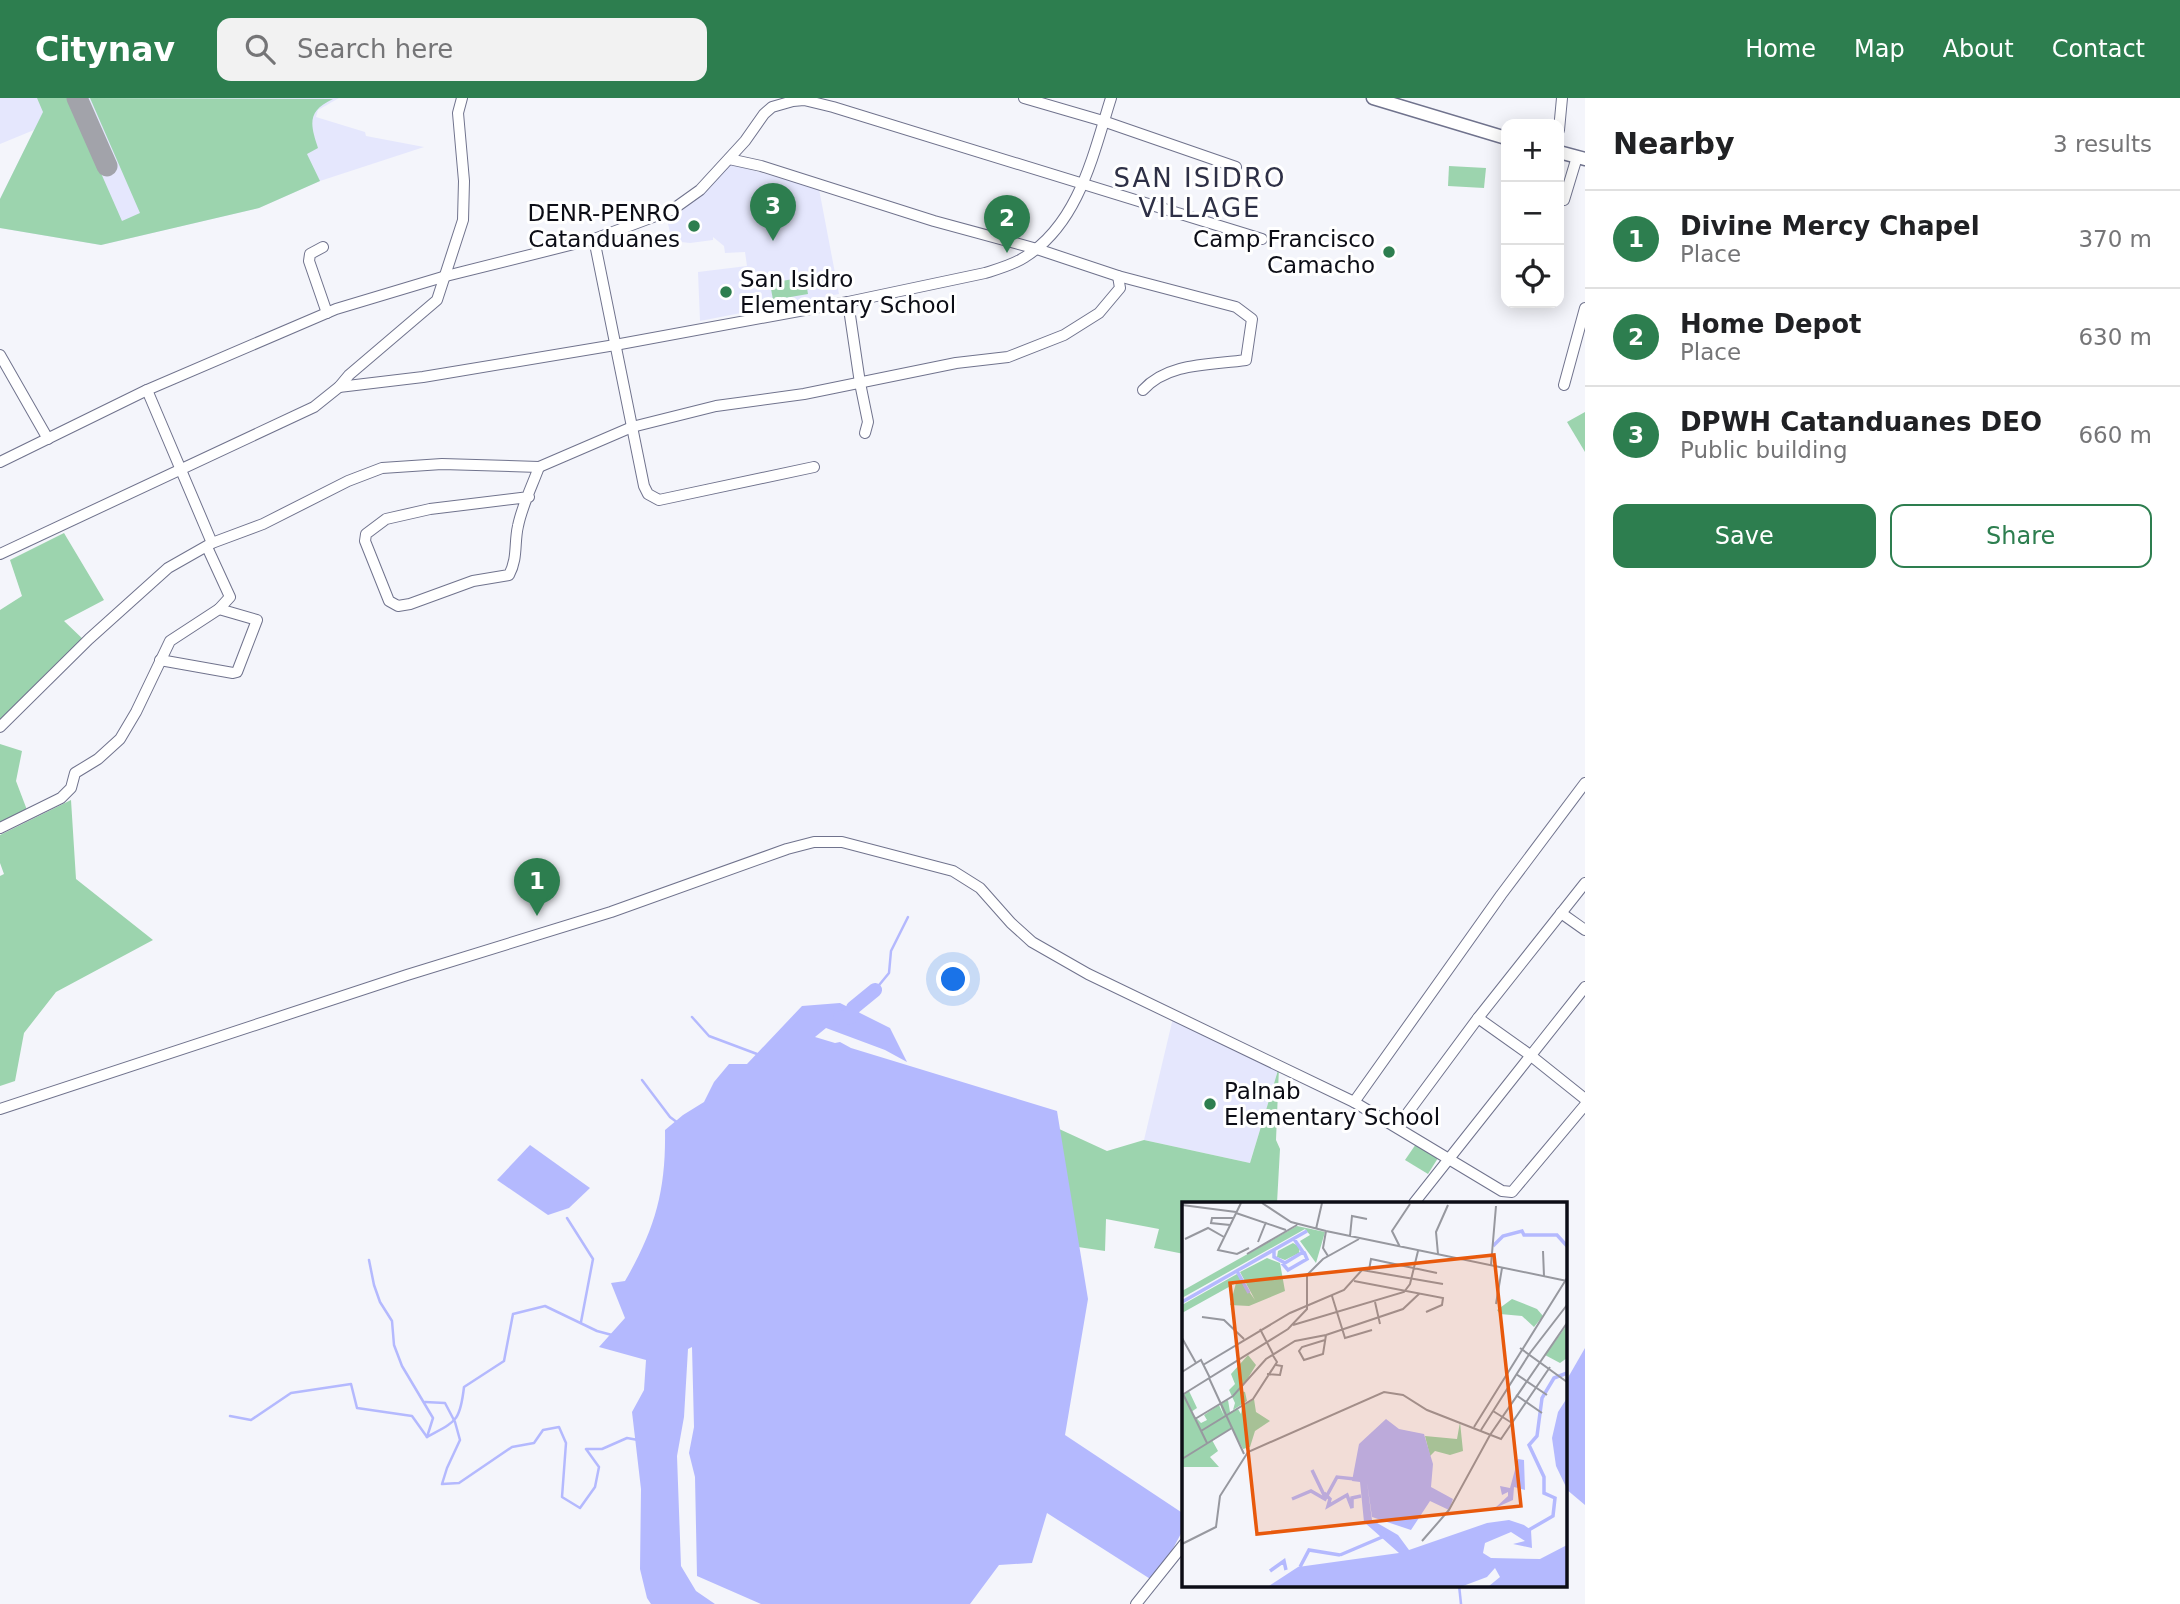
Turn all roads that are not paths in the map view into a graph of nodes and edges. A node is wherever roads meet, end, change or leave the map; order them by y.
1 (462, 98) edge
2 (1024, 98) edge
3 (1111, 98) edge
4 (1373, 98) edge
5 (1562, 98) edge
6 (834, 103) edge
7 (1560, 119) edge
8 (1104, 121) junction
9 (1501, 136) edge
10 (1564, 153) edge
11 (1581, 158) edge
12 (729, 159) junction
13 (1236, 166) dead end
14 (1082, 183) junction
15 (1564, 201) dead end
16 (594, 239) junction
17 (1262, 239) dead end
18 (323, 247) dead end
19 (1037, 249) junction
20 (446, 276) junction
21 (1118, 276) junction
22 (848, 302) junction
23 (1585, 308) edge
24 (327, 313) junction
25 (614, 345) junction
26 (0, 355) edge
27 (860, 383) junction
28 (1564, 385) dead end
29 (339, 387) junction
30 (147, 390) junction
31 (1143, 390) dead end
32 (632, 427) junction
33 (865, 433) dead end
34 (48, 439) junction
35 (0, 462) edge
36 (539, 467) junction
37 (814, 467) dead end
38 (180, 468) junction
39 (529, 496) junction
40 (210, 545) junction
41 (0, 554) edge
42 (219, 609) junction
43 (160, 660) junction
44 (0, 727) edge
45 (1585, 783) edge
46 (0, 828) edge
47 (1585, 883) edge
48 (1561, 913) junction
49 (1585, 930) edge
50 (1585, 987) edge
51 (1478, 1018) junction
52 (1530, 1055) junction
53 (1585, 1099) edge
54 (1354, 1101) junction
55 (1585, 1105) edge
56 (0, 1109) edge
57 (1398, 1126) junction
58 (1447, 1158) junction
59 (1415, 1202) edge
60 (1182, 1546) edge
61 (1136, 1604) edge

1 - 20 street
2 - 8 street
3 - 8 street
4 - 9 main road
5 - 7 street
6 - 12 street
6 - 14 street
8 - 13 street
8 - 14 street
10 - 11 main road
11 - 15 street
12 - 16 street
12 - 19 street
14 - 17 street
14 - 19 street
16 - 20 street
16 - 25 street
18 - 24 street
19 - 21 street
19 - 22 street
20 - 24 street
20 - 29 street
21 - 27 street
21 - 31 street
22 - 25 street
22 - 27 street
23 - 28 street
24 - 30 street
25 - 29 street
25 - 32 street
26 - 34 street
27 - 32 street
27 - 33 street
29 - 38 street
30 - 34 street
30 - 38 street
32 - 36 street
32 - 37 street
34 - 35 street
36 - 39 street
36 - 40 street
38 - 40 street
38 - 41 street
39 - 39 street
40 - 42 street
40 - 44 street
42 - 43 street
42 - 43 street
43 - 46 street
45 - 54 street
47 - 48 street
48 - 49 street
48 - 51 street
50 - 52 street
51 - 52 street
51 - 57 street
52 - 53 street
52 - 58 street
54 - 56 street
54 - 57 street
55 - 58 street
57 - 58 street
58 - 59 street
60 - 61 street

